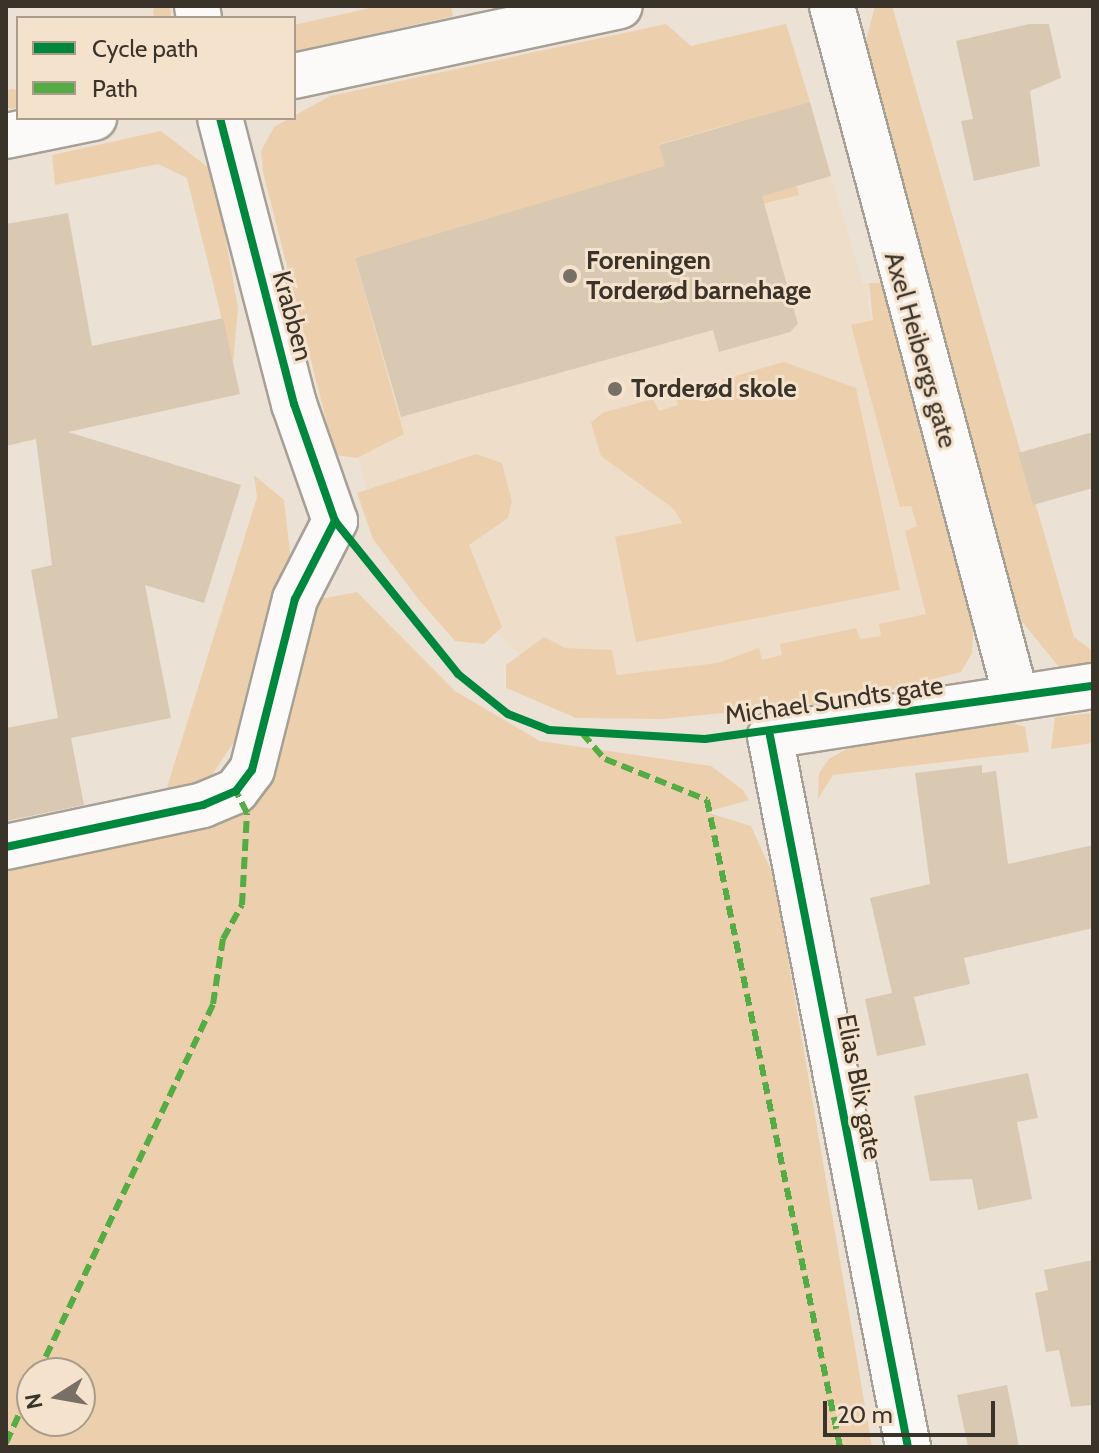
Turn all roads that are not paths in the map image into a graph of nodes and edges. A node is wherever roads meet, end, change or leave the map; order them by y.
1 (620, 6) edge
2 (832, 6) edge
3 (296, 76) edge
4 (84, 120) edge
5 (221, 120) edge
6 (6, 136) edge
7 (1093, 686) edge
8 (1015, 693) junction
9 (770, 736) joint
10 (6, 847) edge
11 (908, 1447) edge

1 - 3 street
2 - 8 street, Axel Heibergs gate
4 - 6 street
5 - 10 street, Krabben
7 - 8 street, Michael Sundts gate
8 - 9 street, Michael Sundts gate
9 - 11 street, Elias Blix gate

